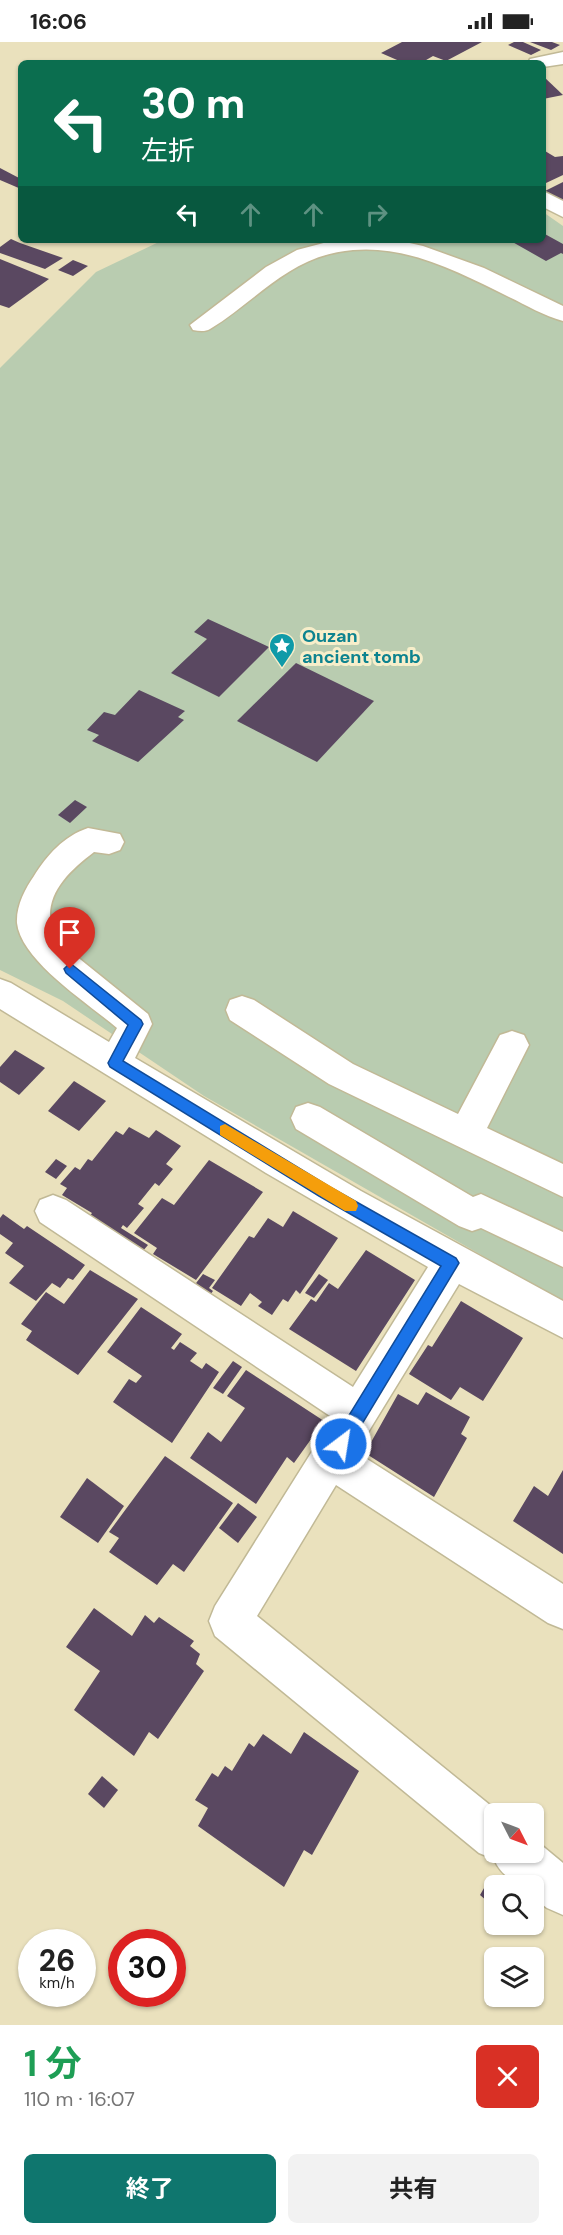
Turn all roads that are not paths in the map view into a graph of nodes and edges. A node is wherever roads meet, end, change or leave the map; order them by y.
1 (563, 57) edge
2 (546, 61) edge
3 (546, 199) edge
4 (563, 211) edge
5 (352, 243) edge
6 (389, 243) edge
7 (563, 314) edge
8 (201, 325) dead end
9 (109, 842) dead end
10 (0, 992) edge
11 (242, 1010) dead end
12 (512, 1045) dead end
13 (115, 1063) junction
14 (308, 1118) dead end
15 (465, 1135) junction
16 (563, 1181) edge
17 (53, 1211) dead end
18 (563, 1250) edge
19 (451, 1263) junction
20 (563, 1320) edge
21 (359, 1413) junction
22 (332, 1459) junction
23 (563, 1608) edge
24 (484, 1828) edge
25 (527, 1863) edge
26 (563, 1892) edge

1 - 2 street
3 - 4 street
5 - 8 street
6 - 7 street
9 - 13 street
10 - 13 street
11 - 15 street
12 - 15 street
13 - 19 street
14 - 18 street
15 - 16 street
17 - 21 street
19 - 20 street
19 - 21 street
21 - 22 street
22 - 23 street
22 - 24 street
25 - 26 street

